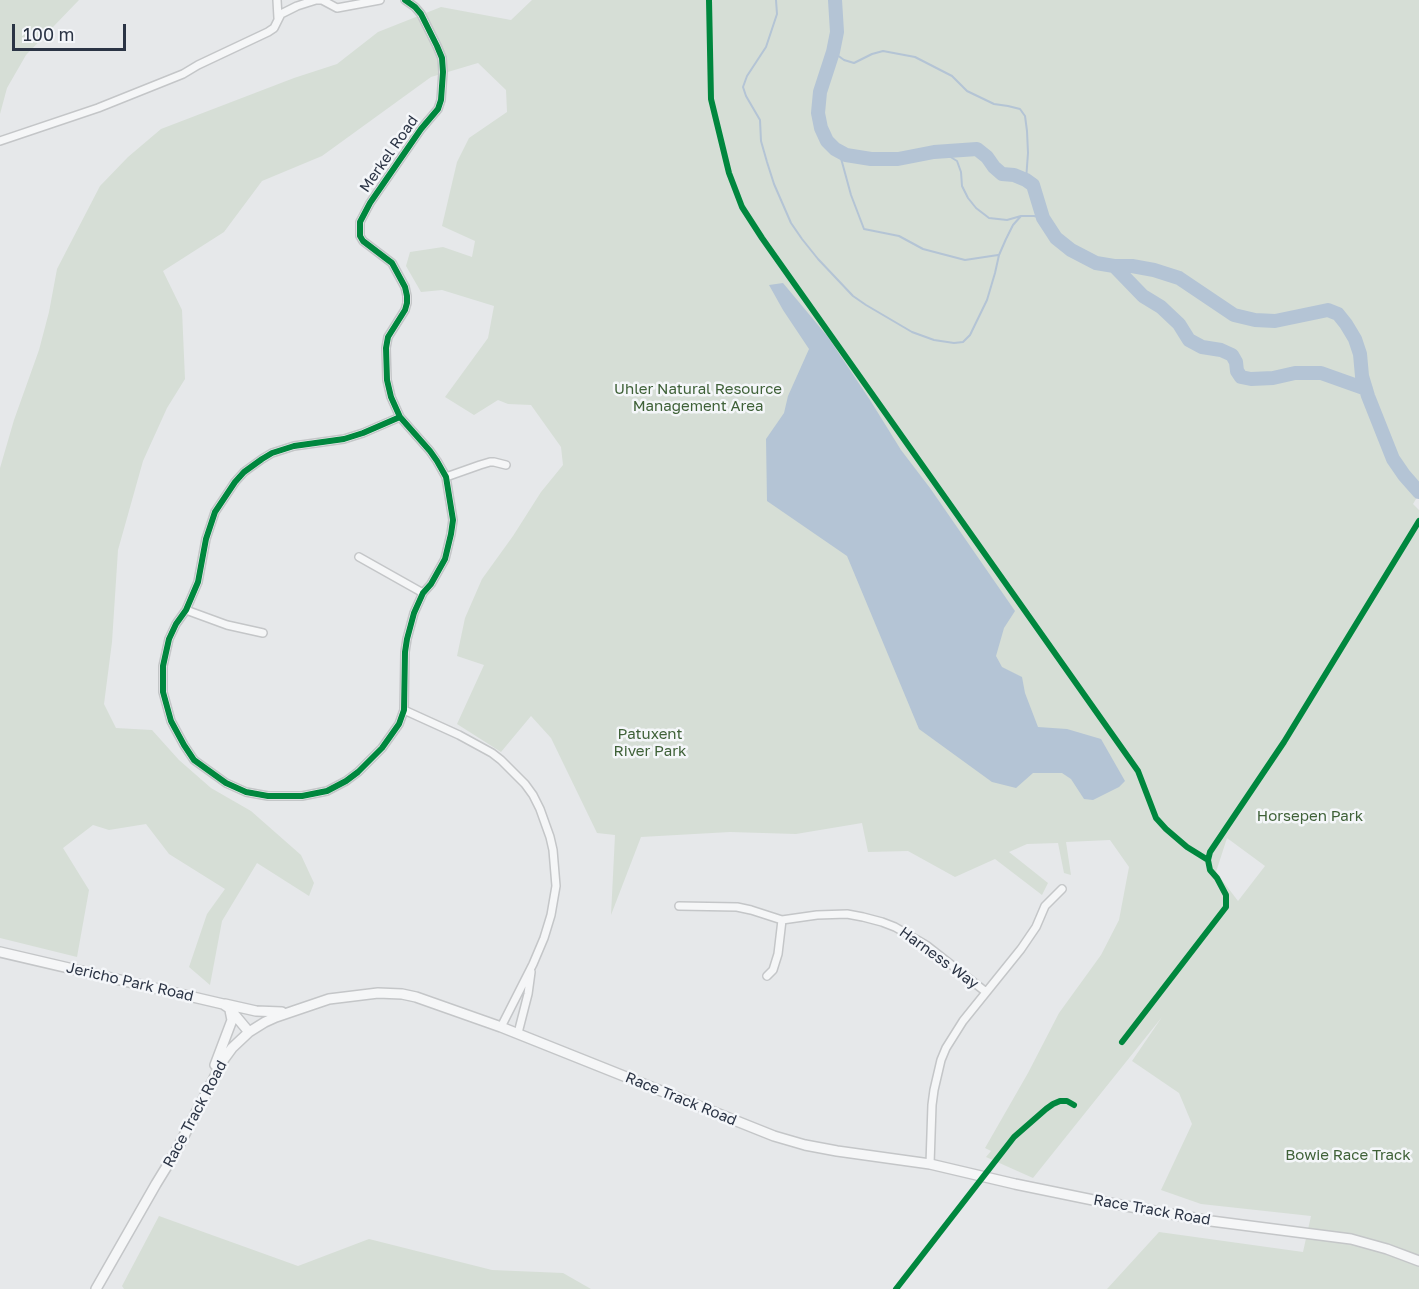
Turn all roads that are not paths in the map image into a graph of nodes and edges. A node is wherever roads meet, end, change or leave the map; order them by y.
1 (277, 0) edge
2 (380, 0) edge
3 (405, 0) edge
4 (278, 18) junction
5 (0, 141) edge
6 (400, 417) junction
7 (506, 465) dead end
8 (446, 477) junction
9 (359, 557) dead end
10 (423, 593) junction
11 (186, 609) junction
12 (263, 633) dead end
13 (404, 710) junction
14 (1062, 888) dead end
15 (679, 906) dead end
16 (782, 920) junction
17 (0, 952) edge
18 (533, 964) junction
19 (767, 976) dead end
20 (986, 992) junction
21 (226, 1006) junction
22 (293, 1011) junction
23 (501, 1026) junction
24 (249, 1032) junction
25 (518, 1033) junction
26 (214, 1079) junction
27 (930, 1164) junction
28 (1419, 1261) edge
29 (96, 1289) edge

1 - 4 street
2 - 4 street
3 - 6 street, Merkel Road
4 - 5 street
6 - 8 street
6 - 11 street
7 - 8 street
8 - 10 street
9 - 10 street
10 - 13 street
11 - 12 street
11 - 13 street
13 - 18 street
14 - 20 street
15 - 16 street, Harness Way
16 - 19 street
16 - 20 street, Harness Way
17 - 21 street, Jericho Park Road
18 - 23 street
18 - 25 street
20 - 27 street
21 - 22 street, Jericho Park Road
21 - 24 street
21 - 26 street
22 - 23 street, Race Track Road
22 - 24 street, Race Track Road
23 - 25 street, Race Track Road
24 - 26 street, Race Track Road
25 - 27 street, Race Track Road
26 - 29 street, Race Track Road
27 - 28 street, Race Track Road

